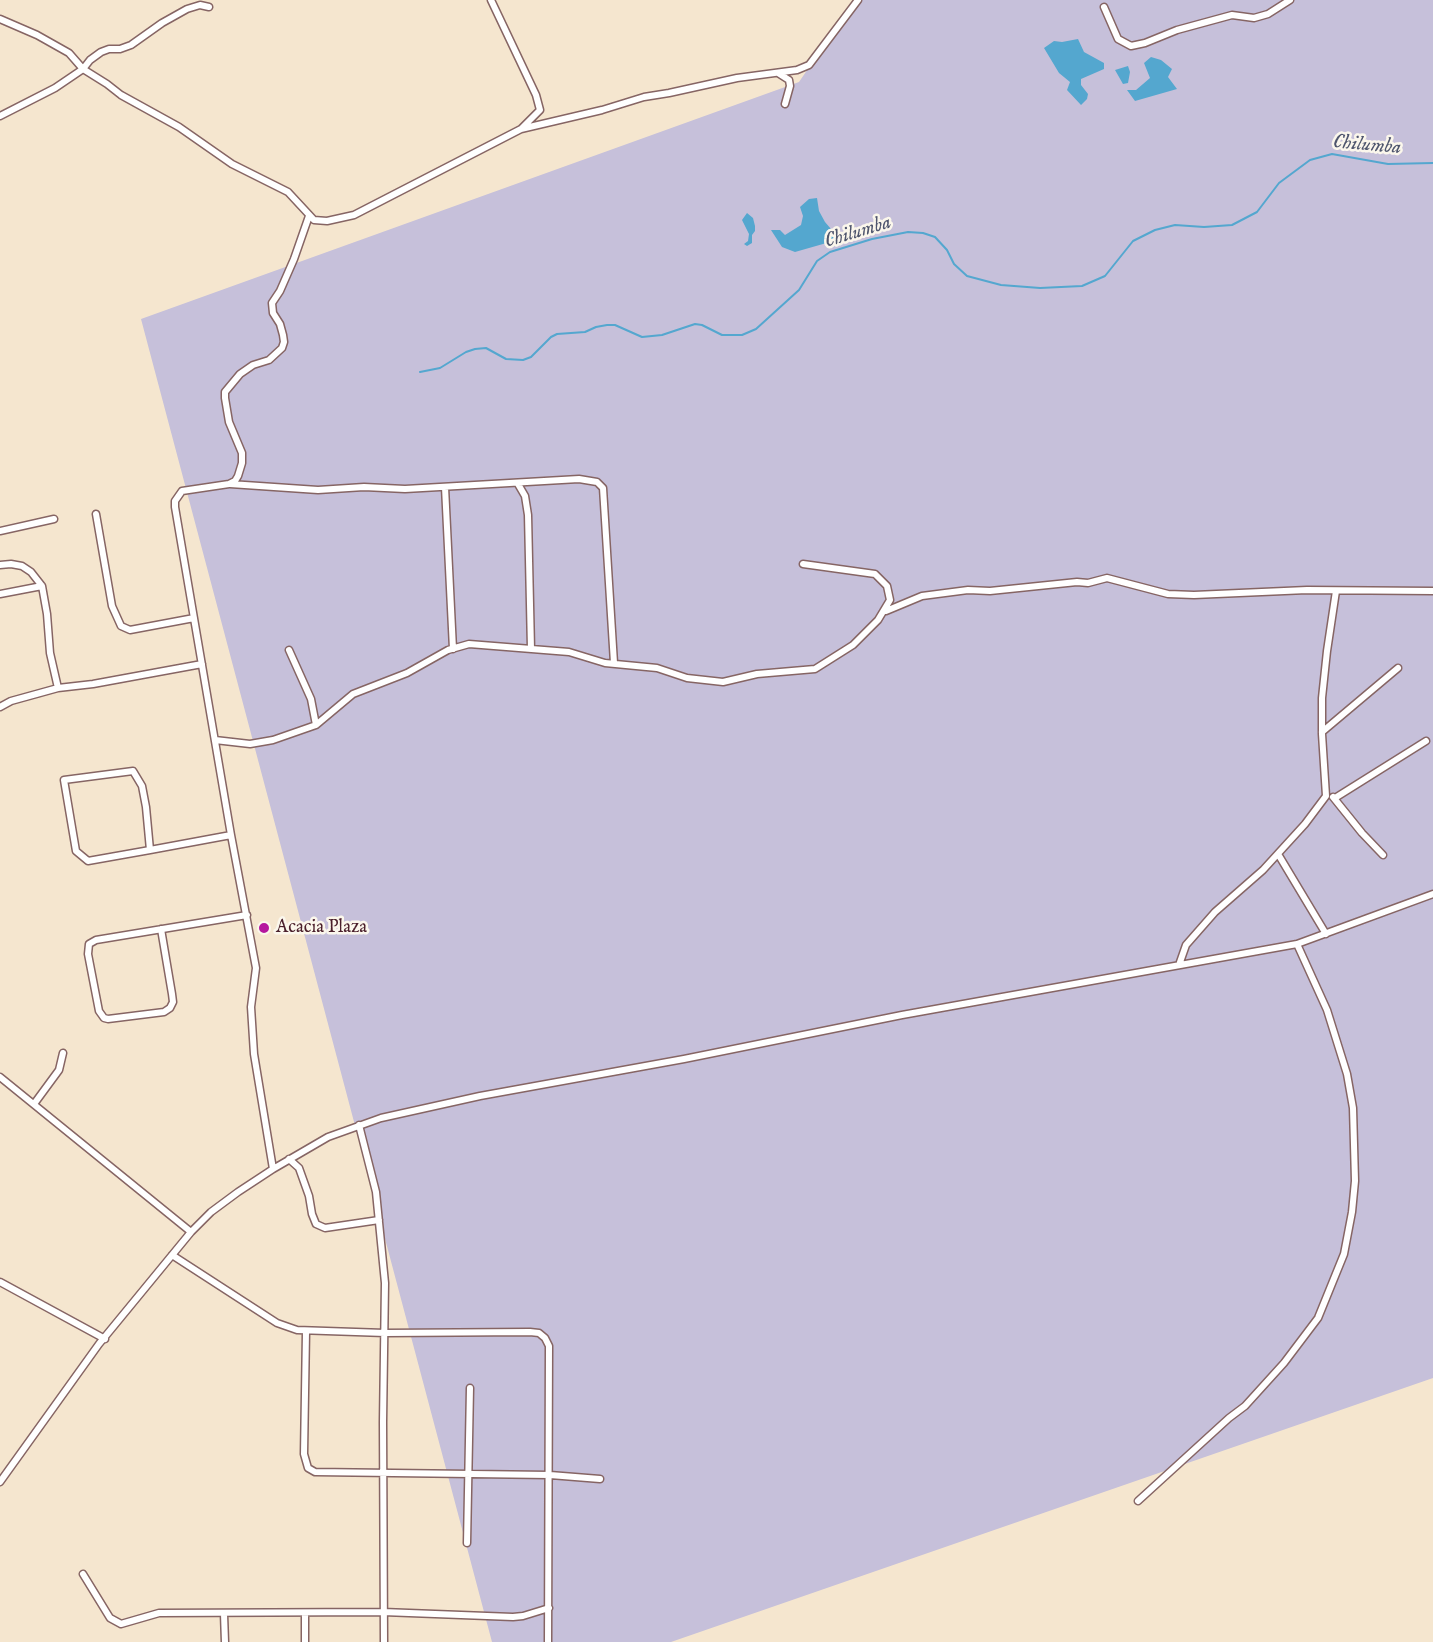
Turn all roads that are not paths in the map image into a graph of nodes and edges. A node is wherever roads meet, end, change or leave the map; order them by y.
1 (491, 0) edge
2 (858, 0) edge
3 (1290, 0) edge
4 (209, 7) dead end
5 (1104, 7) dead end
6 (0, 19) edge
7 (83, 69) junction
8 (778, 73) junction
9 (784, 104) dead end
10 (0, 116) edge
11 (521, 129) junction
12 (309, 216) junction
13 (229, 484) junction
14 (518, 484) junction
15 (445, 487) junction
16 (96, 514) dead end
17 (54, 519) dead end
18 (0, 531) edge
19 (803, 564) dead end
20 (0, 565) edge
21 (42, 586) junction
22 (1336, 591) junction
23 (1433, 591) edge
24 (0, 594) edge
25 (885, 611) junction
26 (194, 618) junction
27 (453, 649) junction
28 (531, 649) junction
29 (289, 650) dead end
30 (614, 663) junction
31 (202, 664) junction
32 (1398, 668) dead end
33 (58, 688) junction
34 (0, 707) edge
35 (316, 725) junction
36 (1322, 732) junction
37 (215, 740) junction
38 (1426, 741) dead end
39 (1326, 796) junction
40 (1335, 798) junction
41 (231, 836) junction
42 (150, 850) junction
43 (1278, 854) junction
44 (1383, 855) dead end
45 (1433, 894) edge
46 (247, 915) junction
47 (160, 929) junction
48 (1326, 934) junction
49 (1297, 944) junction
50 (1179, 965) junction
51 (63, 1053) dead end
52 (0, 1077) edge
53 (34, 1104) junction
54 (359, 1125) junction
55 (289, 1159) junction
56 (273, 1169) junction
57 (380, 1220) junction
58 (191, 1232) junction
59 (172, 1256) junction
60 (0, 1282) edge
61 (306, 1332) junction
62 (385, 1333) junction
63 (105, 1339) junction
64 (470, 1388) dead end
65 (384, 1473) junction
66 (468, 1474) junction
67 (550, 1474) junction
68 (600, 1479) dead end
69 (0, 1482) edge
70 (1138, 1501) dead end
71 (467, 1542) dead end
72 (83, 1574) dead end
73 (549, 1608) junction
74 (383, 1612) junction
75 (305, 1613) junction
76 (224, 1614) junction
77 (225, 1642) edge
78 (305, 1642) edge
79 (384, 1642) edge
80 (548, 1642) edge

1 - 11 street
2 - 8 street
3 - 5 street
4 - 7 street
6 - 7 street
7 - 10 street
7 - 12 street
8 - 9 street
8 - 11 street
11 - 12 street
12 - 13 street
13 - 15 street
13 - 26 street
14 - 15 street
14 - 28 street
14 - 30 street
15 - 27 street
16 - 26 street
17 - 18 street
19 - 25 street
20 - 21 street
21 - 24 street
21 - 33 street
22 - 23 street
22 - 25 street
22 - 36 street
25 - 30 street
26 - 31 street
27 - 28 street
27 - 35 street
28 - 30 street
29 - 35 street
31 - 33 street
31 - 37 street
32 - 36 street
33 - 34 street
35 - 37 street
36 - 39 street
37 - 41 street
38 - 40 street
39 - 40 street
39 - 43 street
40 - 44 street
41 - 42 street
41 - 46 street
42 - 42 street
43 - 48 street
43 - 50 street
45 - 48 street
46 - 47 street
46 - 56 street
47 - 47 street
48 - 49 street
49 - 50 street
49 - 70 street
50 - 54 street
51 - 53 street
52 - 53 street
53 - 58 street
54 - 55 street
54 - 57 street
55 - 56 street
55 - 57 street
56 - 58 street
57 - 62 street
58 - 59 street
59 - 61 street
59 - 63 street
60 - 63 street
61 - 62 street
61 - 65 street
62 - 65 street
62 - 67 street
63 - 69 street
64 - 66 street
65 - 66 street
65 - 74 street
66 - 67 street
66 - 71 street
67 - 68 street
67 - 73 street
72 - 76 street
73 - 74 street
73 - 80 street
74 - 75 street
74 - 79 street
75 - 76 street
75 - 78 street
76 - 77 street

